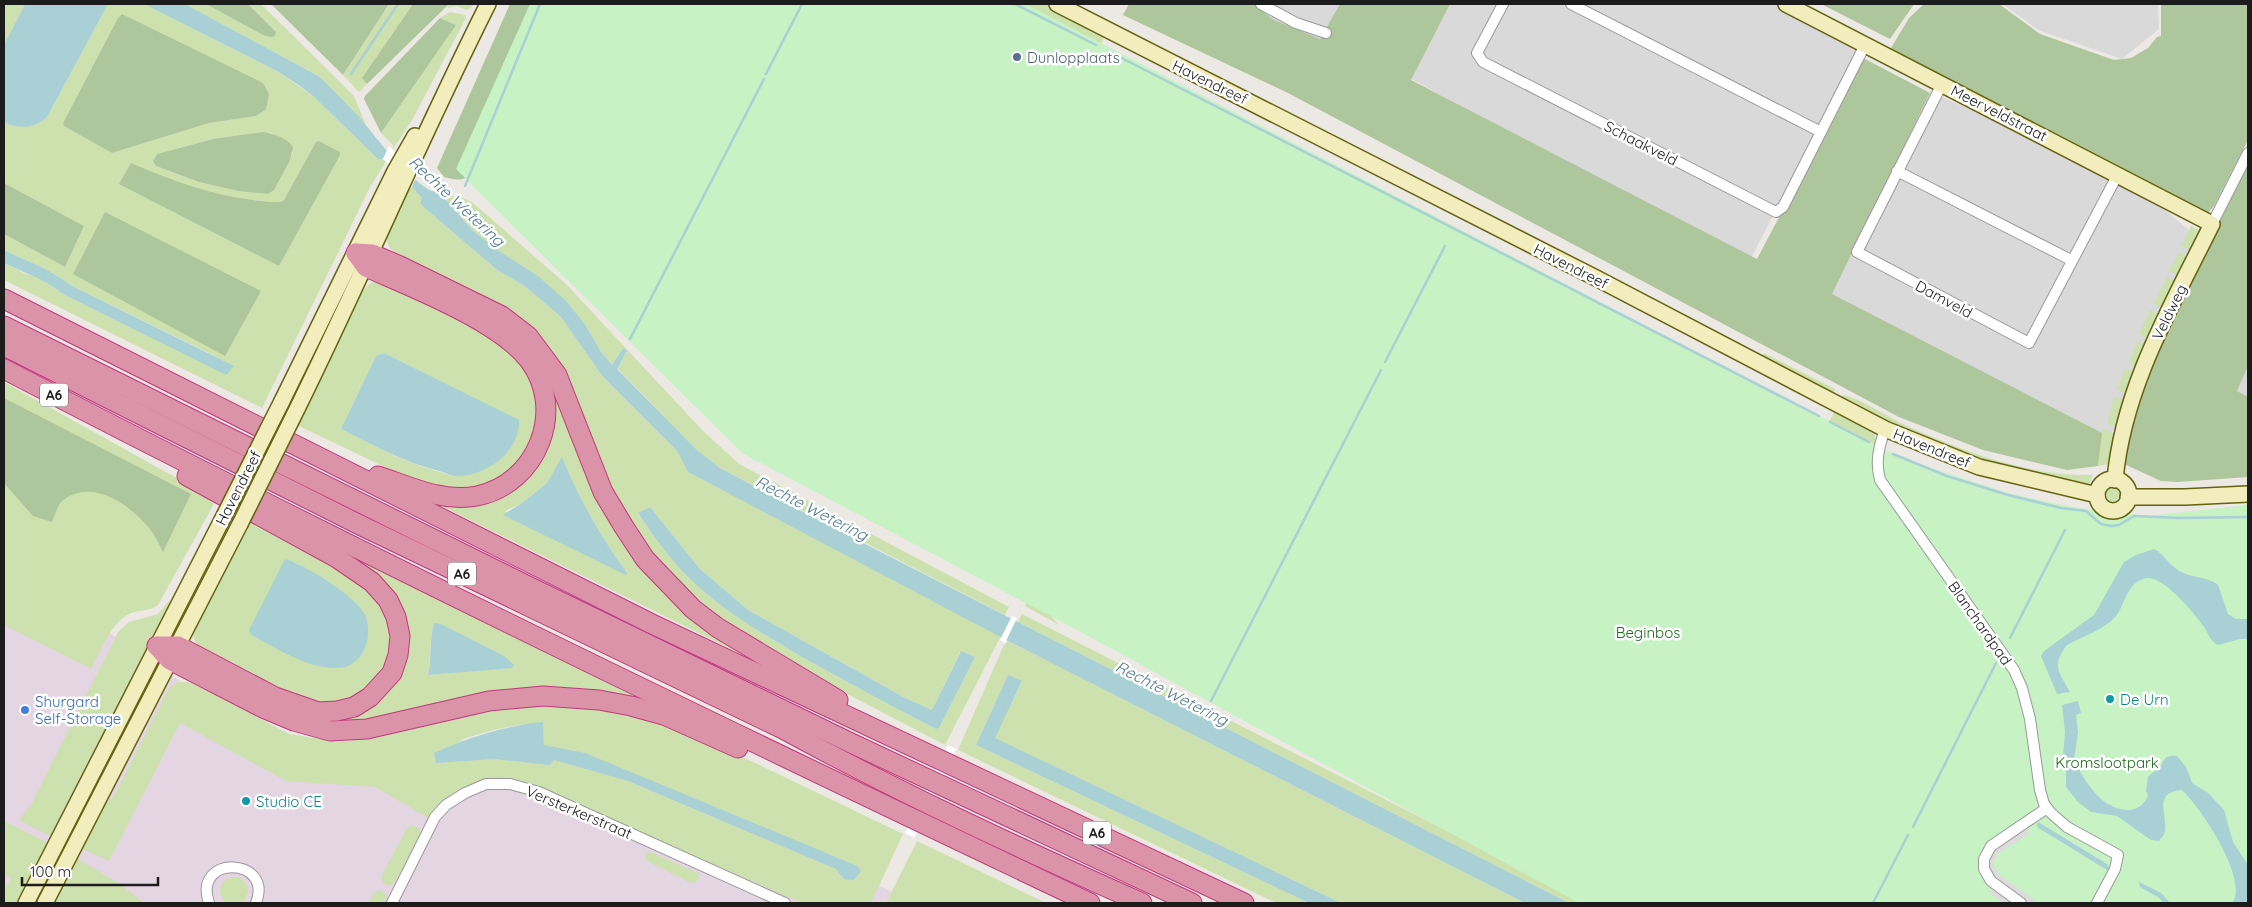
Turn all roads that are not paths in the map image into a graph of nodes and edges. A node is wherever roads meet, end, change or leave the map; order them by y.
1 (488, 4) edge
2 (1057, 4) edge
3 (1261, 4) edge
4 (1503, 4) edge
5 (1571, 4) edge
6 (1786, 4) edge
7 (1326, 33) dead end
8 (1864, 45) junction
9 (1942, 84) junction
10 (1821, 132) junction
11 (2248, 152) edge
12 (1897, 172) junction
13 (2118, 174) junction
14 (2212, 224) junction
15 (364, 258) junction
16 (2071, 260) junction
17 (4, 299) edge
18 (4, 326) edge
19 (4, 346) edge
20 (4, 369) edge
21 (105, 421) junction
22 (1885, 428) junction
23 (324, 460) junction
24 (2115, 480) junction
25 (2097, 494) junction
26 (2248, 494) edge
27 (2128, 497) junction
28 (652, 624) junction
29 (157, 646) junction
30 (174, 653) junction
31 (879, 730) junction
32 (936, 780) junction
33 (854, 791) junction
34 (2047, 808) junction
35 (26, 903) edge
36 (45, 903) edge
37 (209, 903) edge
38 (256, 903) edge
39 (392, 903) edge
40 (785, 903) edge
41 (1090, 903) edge
42 (1142, 903) edge
43 (1192, 903) edge
44 (1244, 903) edge
45 (2022, 903) edge
46 (2098, 903) edge

1 - 15 street, Havendreef
2 - 22 street, Havendreef
3 - 7 street
4 - 10 street, Schaakveld
5 - 10 street
6 - 8 street, Meerveldstraat
8 - 9 street, Meerveldstraat
8 - 10 street, Schaakveld
9 - 12 street, Damveld
9 - 13 street, Meerveldstraat
11 - 14 street, Veldweg
12 - 16 street
12 - 16 street, Damveld
13 - 14 street, Meerveldstraat
13 - 16 street, Damveld
14 - 24 street, Veldweg
15 - 23 highway, A6
15 - 29 street, Havendreef, bridge
15 - 30 street, Havendreef, bridge
15 - 31 highway, A6
17 - 23 highway, A6
18 - 32 highway, A6
19 - 42 highway, A6
20 - 21 highway, A6
21 - 30 highway, A6
21 - 33 highway, A6
22 - 25 street, Havendreef
22 - 34 street, Blanchardpad
23 - 28 highway, A6
24 - 25 street
24 - 27 street
25 - 27 street
26 - 27 street
28 - 31 highway, A6
28 - 32 highway, A6
29 - 30 highway
29 - 35 street, Havendreef
30 - 33 highway, A6
30 - 36 street, Havendreef
31 - 44 highway, A6
32 - 43 highway, A6
33 - 41 highway, A6
34 - 45 street
34 - 46 street, Blanchardpad
37 - 38 street
39 - 40 street, Versterkerstraat

